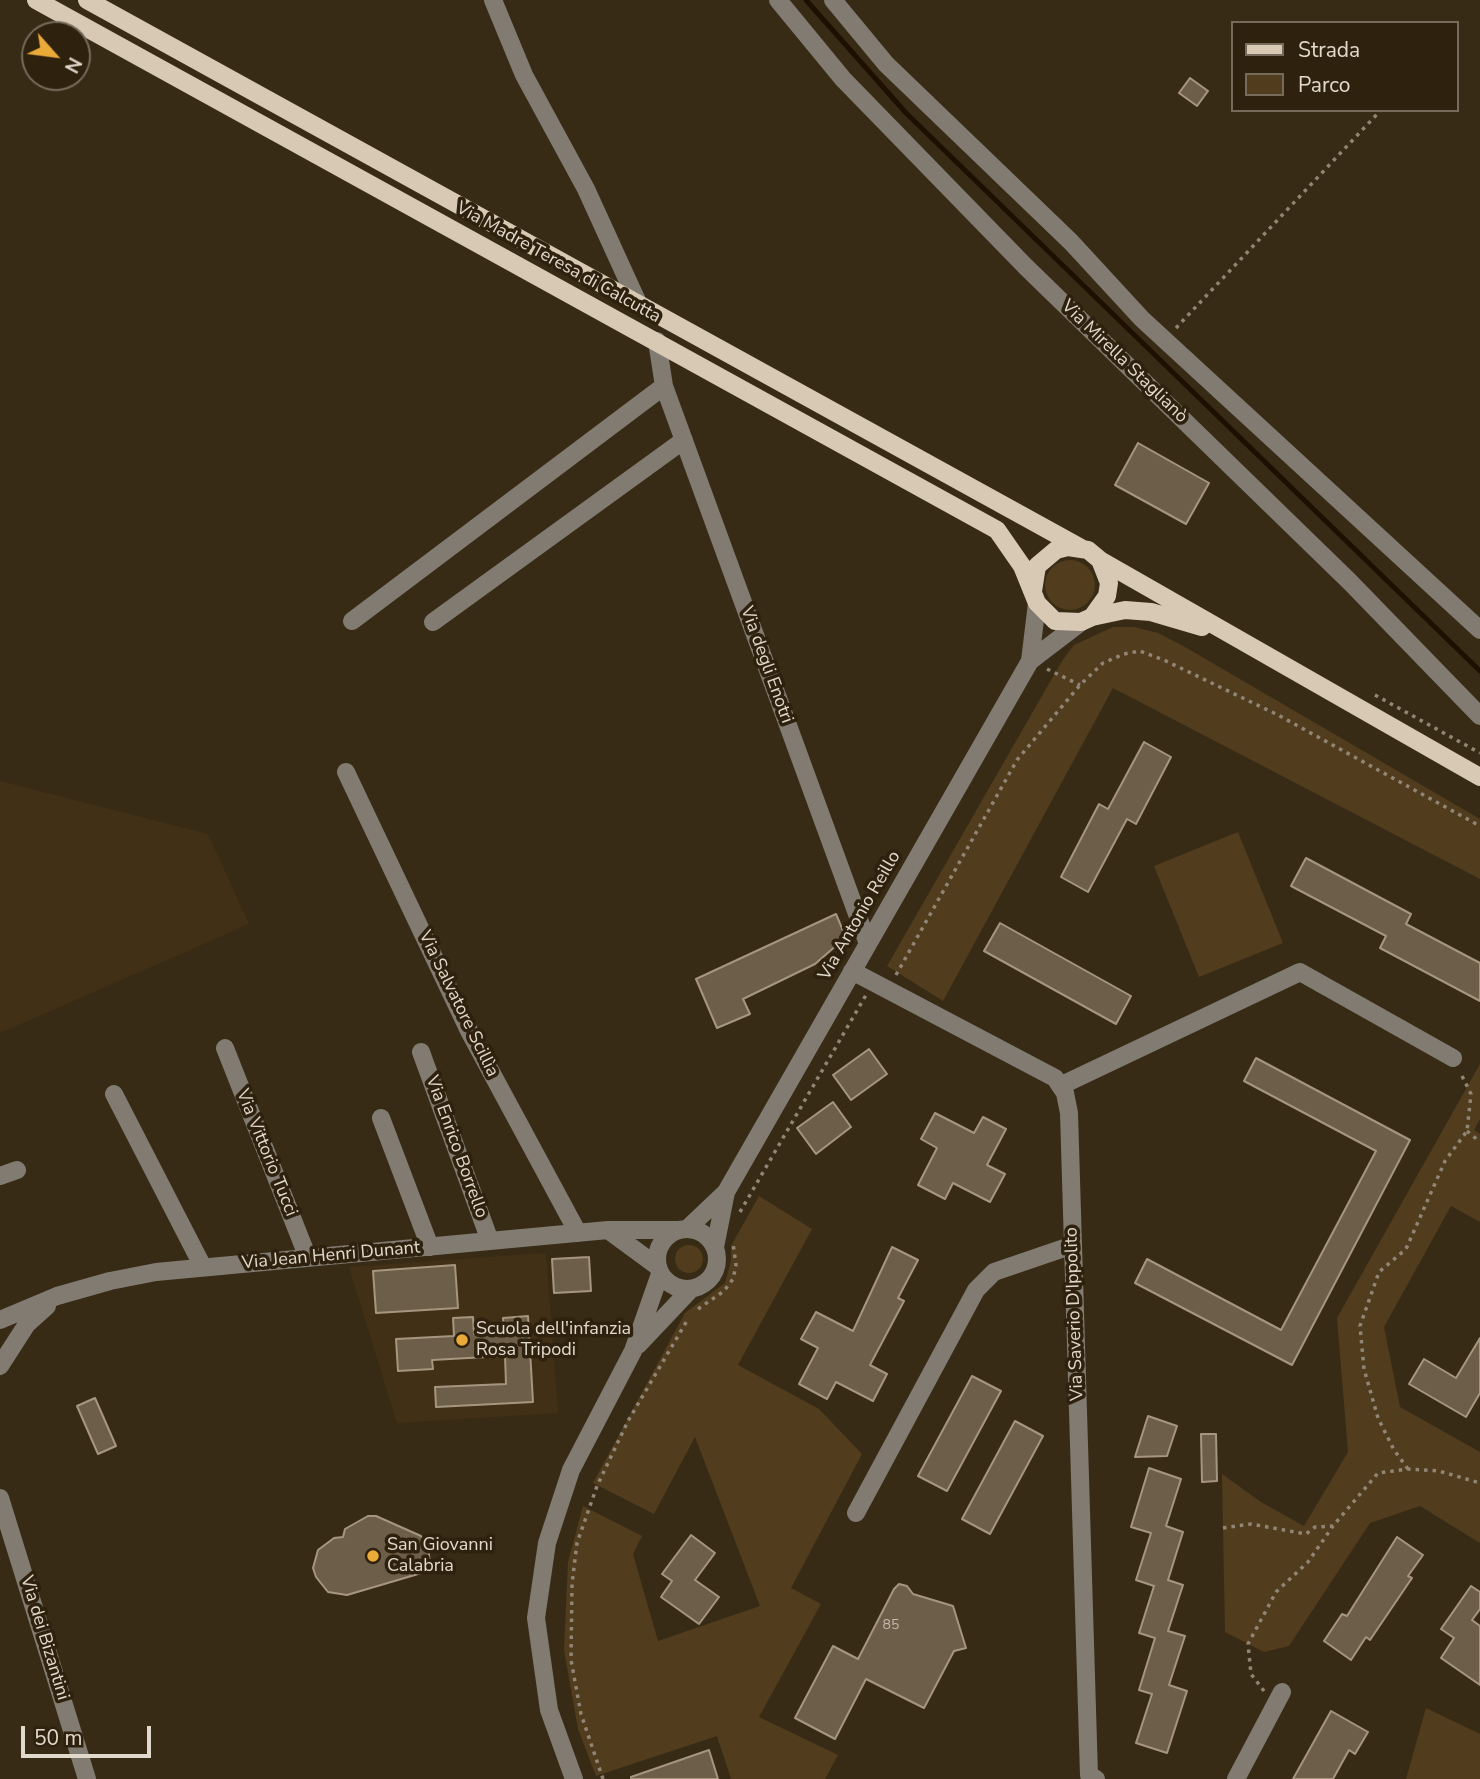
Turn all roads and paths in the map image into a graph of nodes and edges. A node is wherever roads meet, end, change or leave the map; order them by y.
1 (36, 0) edge
2 (88, 0) edge
3 (492, 0) edge
4 (778, 0) edge
5 (833, 0) edge
6 (1379, 112) edge
7 (638, 303) junction
8 (1165, 340) junction
9 (657, 341) junction
10 (664, 386) junction
11 (684, 440) junction
12 (1081, 548) junction
13 (1100, 560) junction
14 (1035, 597) junction
15 (1086, 620) junction
16 (352, 621) dead end
17 (433, 622) dead end
18 (1480, 630) edge
19 (1225, 633) junction
20 (1030, 661) junction
21 (1480, 716) edge
22 (346, 772) dead end
23 (1480, 777) edge
24 (1480, 826) edge
25 (868, 944) junction
26 (852, 971) junction
27 (879, 985) junction
28 (225, 1048) dead end
29 (421, 1052) dead end
30 (1453, 1058) joint
31 (1060, 1086) junction
32 (114, 1094) dead end
33 (382, 1118) dead end
34 (1467, 1131) junction
35 (1480, 1142) edge
36 (726, 1192) junction
37 (735, 1223) dead end
38 (608, 1230) junction
39 (682, 1230) junction
40 (578, 1233) junction
41 (734, 1233) dead end
42 (490, 1241) junction
43 (1073, 1245) junction
44 (430, 1247) junction
45 (715, 1247) junction
46 (308, 1258) junction
47 (203, 1267) junction
48 (659, 1270) junction
49 (690, 1290) junction
50 (58, 1296) junction
51 (0, 1320) edge
52 (0, 1348) edge
53 (633, 1350) junction
54 (0, 1364) edge
55 (1408, 1469) junction
56 (1480, 1483) edge
57 (0, 1498) edge
58 (856, 1513) dead end
59 (1333, 1526) junction
60 (1223, 1528) dead end
61 (1279, 1699) joint
62 (1091, 1778) edge
63 (87, 1779) edge
64 (575, 1779) edge
65 (603, 1779) edge
66 (1236, 1779) edge

1 - 9 main road, Via Madre Teresa di Calcutta
2 - 7 main road, Via Madre Teresa di Calcutta
3 - 7 street
4 - 21 street, Via Mirella Staglianò
5 - 8 street
6 - 8 path
7 - 12 main road, Via Madre Teresa di Calcutta
8 - 18 street
9 - 10 street, Via degli Enotri
9 - 14 main road, Via Madre Teresa di Calcutta
10 - 11 street, Via degli Enotri
10 - 16 street
11 - 17 street
11 - 25 street, Via degli Enotri
12 - 13 main road
12 - 14 main road
13 - 15 main road
13 - 19 main road, Via Antonio Reillo
14 - 15 main road
14 - 20 street, Via Antonio Reillo
15 - 19 main road, Via Antonio Reillo
15 - 20 street, Via Antonio Reillo
19 - 23 main road, Via Antonio Reillo
20 - 25 street, Via Antonio Reillo
22 - 40 street, Via Salvatore Scillìa
24 - 27 path
25 - 26 street, Via Antonio Reillo
26 - 27 street
26 - 36 street, Via Antonio Reillo
27 - 31 street
27 - 37 path
28 - 46 street, Via Vittorio Tucci
29 - 42 street, Via Enrico Borrello
30 - 31 street
30 - 34 path
31 - 43 street, Via Saverio D'Ippolito
32 - 47 street
33 - 44 street
34 - 35 path
34 - 55 path
36 - 39 street, Via Antonio Reillo
36 - 45 street, Via Antonio Reillo
38 - 39 street, Via Jean Henri Dunant
38 - 40 street, Via Jean Henri Dunant
38 - 48 street
39 - 45 street
39 - 48 street
40 - 42 street, Via Jean Henri Dunant
41 - 65 path
42 - 44 street, Via Jean Henri Dunant
43 - 58 street
43 - 62 street, Via Saverio D'Ippolito
44 - 46 street, Via Jean Henri Dunant
45 - 49 street
46 - 47 street, Via Jean Henri Dunant
47 - 50 street, Via Jean Henri Dunant
48 - 49 street
48 - 53 street
49 - 53 street
50 - 51 street, Via Jean Henri Dunant
50 - 54 street, Via Jean Henri Dunant
52 - 54 street
53 - 64 street
55 - 56 path
55 - 59 path
57 - 63 street, Via dei Bizantini
59 - 60 path
59 - 61 path
61 - 66 street

